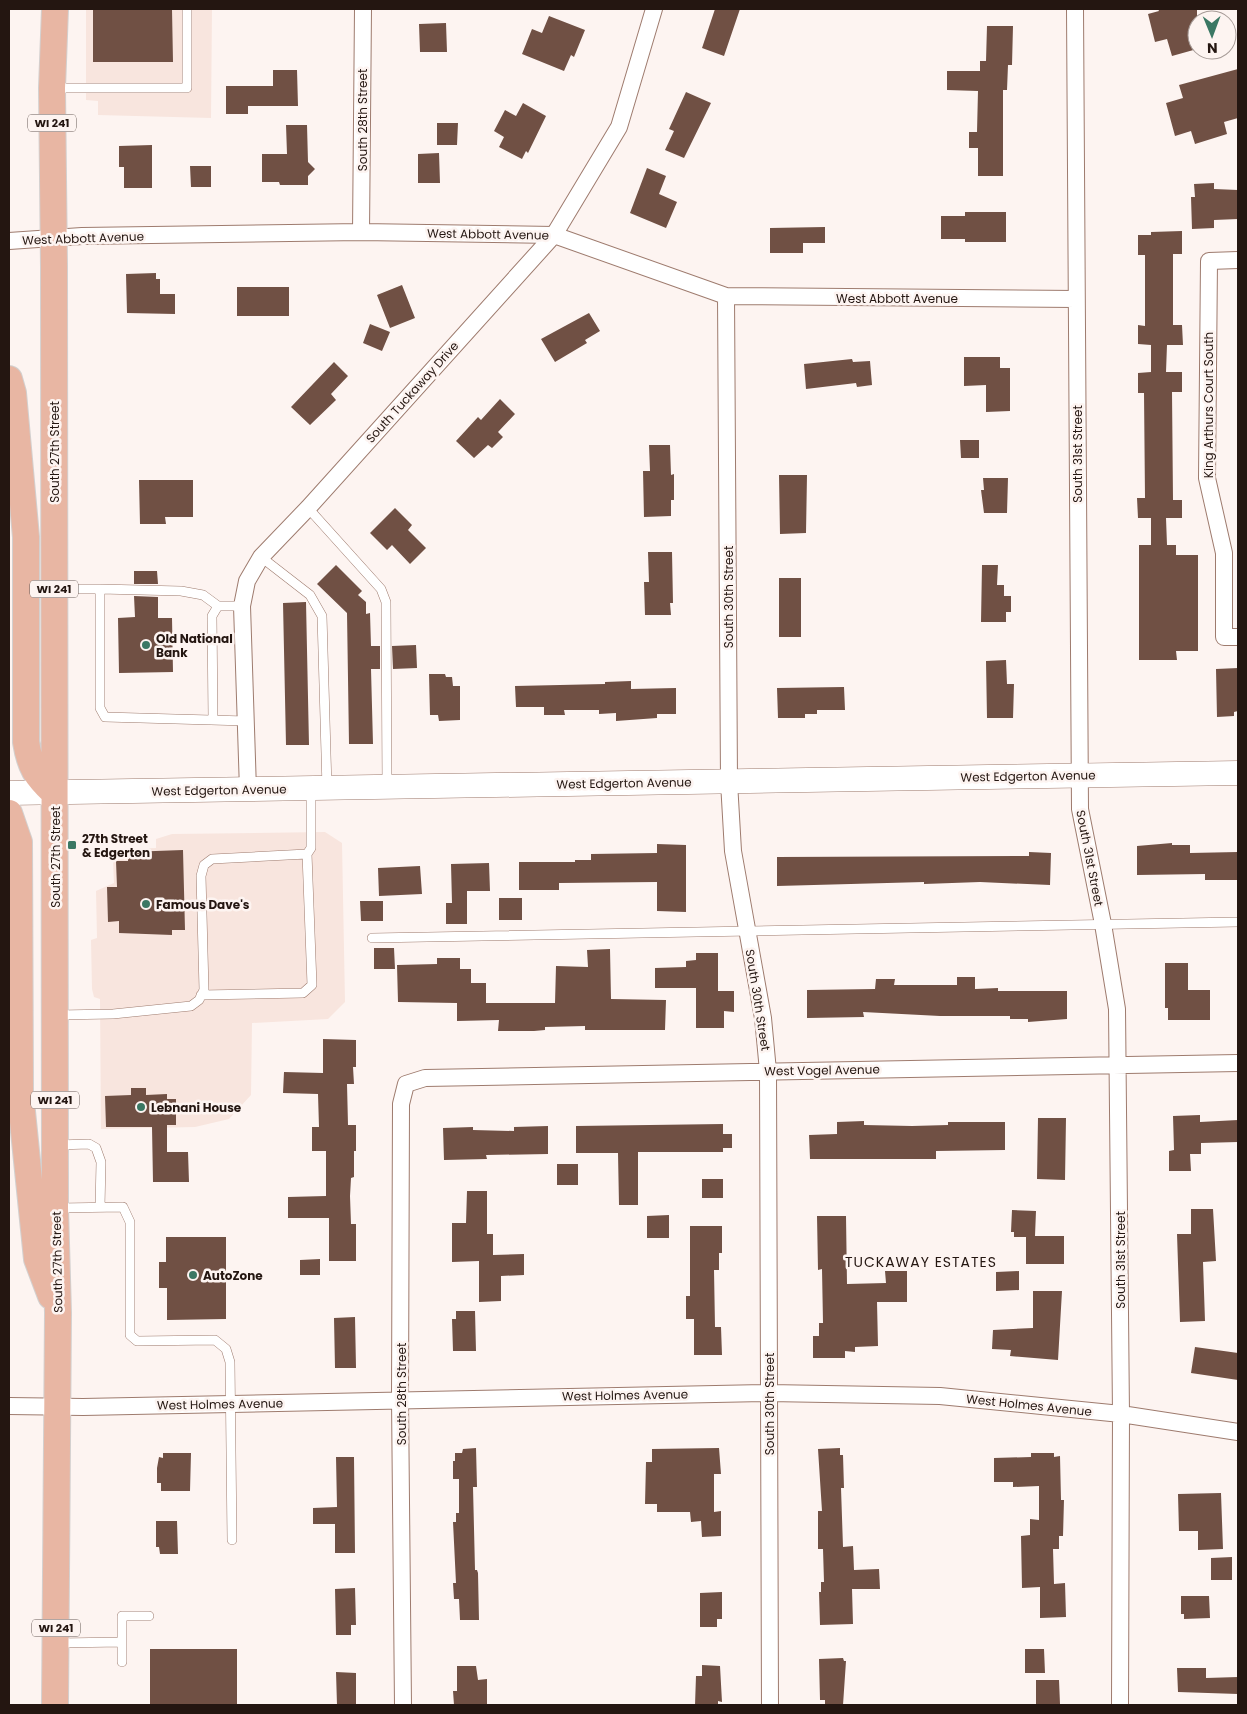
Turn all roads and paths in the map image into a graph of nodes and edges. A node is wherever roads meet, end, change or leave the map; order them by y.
1 (55, 9) edge
2 (187, 9) edge
3 (363, 9) edge
4 (654, 9) edge
5 (1074, 9) edge
6 (52, 88) junction
7 (361, 232) junction
8 (554, 235) junction
9 (54, 238) junction
10 (9, 241) edge
11 (1238, 260) edge
12 (726, 296) junction
13 (1076, 299) junction
14 (9, 379) edge
15 (308, 508) junction
16 (261, 556) junction
17 (54, 589) junction
18 (100, 589) junction
19 (218, 606) junction
20 (242, 606) junction
21 (1231, 637) edge
22 (213, 720) junction
23 (246, 721) junction
24 (1238, 773) edge
25 (1080, 775) junction
26 (729, 782) junction
27 (319, 788) junction
28 (387, 788) junction
29 (248, 790) junction
30 (54, 793) junction
31 (9, 794) edge
32 (9, 813) edge
33 (307, 854) junction
34 (1238, 922) edge
35 (1103, 924) junction
36 (747, 930) junction
37 (372, 938) dead end
38 (202, 995) junction
39 (55, 1015) junction
40 (1238, 1063) edge
41 (1118, 1064) junction
42 (768, 1071) junction
43 (406, 1084) joint
44 (56, 1145) junction
45 (100, 1207) junction
46 (55, 1208) junction
47 (58, 1313) junction
48 (769, 1393) junction
49 (400, 1399) junction
50 (229, 1404) junction
51 (9, 1406) edge
52 (57, 1407) junction
53 (1121, 1414) junction
54 (1238, 1432) edge
55 (232, 1540) dead end
56 (149, 1616) dead end
57 (122, 1642) junction
58 (56, 1643) junction
59 (122, 1662) dead end
60 (55, 1705) edge
61 (403, 1705) edge
62 (770, 1705) edge
63 (1120, 1705) edge

1 - 6 main road, South 27th Street / WI 241
2 - 6 lane
3 - 7 street, South 28th Street
4 - 8 street, South Tuckaway Drive
5 - 13 street, South 31st Street
6 - 9 main road, South 27th Street / WI 241
7 - 8 street, West Abbott Avenue
7 - 9 street, West Abbott Avenue
8 - 12 street, West Abbott Avenue
8 - 15 street, South Tuckaway Drive
9 - 10 street, West Abbott Avenue
9 - 17 main road, South 27th Street / WI 241
11 - 21 street, King Arthurs Court South
12 - 13 street, West Abbott Avenue
12 - 26 street, South 30th Street
13 - 25 street, South 31st Street
14 - 30 main road
15 - 16 street, South Tuckaway Drive
15 - 28 lane
16 - 20 street, South Tuckaway Drive
16 - 27 lane
17 - 18 lane
17 - 30 main road, South 27th Street / WI 241
18 - 19 lane
18 - 22 lane
19 - 20 lane
19 - 22 lane
20 - 23 street, South Tuckaway Drive
22 - 23 lane
23 - 29 street, South Tuckaway Drive
24 - 25 street, West Edgerton Avenue
25 - 26 street, West Edgerton Avenue
25 - 35 street, South 31st Street
26 - 28 street, West Edgerton Avenue
26 - 36 street, South 30th Street
27 - 28 street, West Edgerton Avenue
27 - 29 street, West Edgerton Avenue
27 - 33 lane
29 - 30 street, West Edgerton Avenue
30 - 31 street, West Edgerton Avenue
30 - 39 main road, South 27th Street / WI 241
32 - 47 main road
33 - 38 lane
33 - 38 lane
34 - 35 lane
35 - 36 lane
35 - 41 street, South 31st Street
36 - 37 lane
36 - 42 street, South 30th Street
38 - 39 lane
39 - 44 main road, South 27th Street / WI 241
40 - 41 street, West Vogel Avenue
41 - 42 street, West Vogel Avenue
41 - 53 street, South 31st Street
42 - 43 street, West Vogel Avenue
42 - 48 street, South 30th Street
43 - 49 street, South 28th Street
44 - 45 lane
44 - 46 main road, South 27th Street / WI 241
45 - 46 lane
45 - 50 lane
46 - 47 main road, South 27th Street / WI 241
47 - 52 main road, South 27th Street / WI 241
48 - 49 street, West Holmes Avenue
48 - 53 street, West Holmes Avenue
48 - 62 street, South 30th Street
49 - 50 street, West Holmes Avenue
49 - 61 street, South 28th Street
50 - 52 street, West Holmes Avenue
50 - 55 lane
51 - 52 street, West Holmes Avenue
52 - 58 main road, South 27th Street / WI 241
53 - 54 street, West Holmes Avenue
53 - 63 street, South 31st Street
56 - 57 lane
57 - 58 lane
57 - 59 lane
58 - 60 main road, South 27th Street / WI 241

